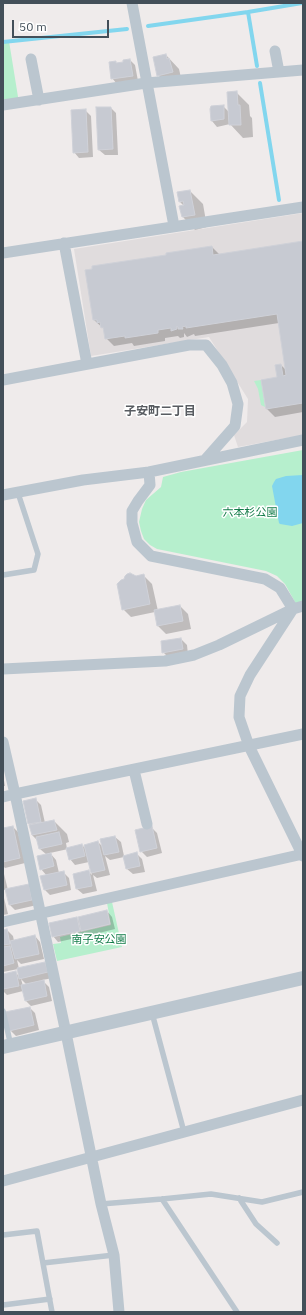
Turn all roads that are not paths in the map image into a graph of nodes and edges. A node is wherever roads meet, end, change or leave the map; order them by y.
1 (132, 3) edge
2 (275, 50) dead end
3 (31, 59) dead end
4 (303, 70) edge
5 (279, 72) junction
6 (146, 83) junction
7 (39, 100) junction
8 (3, 105) edge
9 (303, 207) edge
10 (174, 226) junction
11 (64, 243) junction
12 (3, 253) edge
13 (87, 364) junction
14 (3, 380) edge
15 (303, 440) edge
16 (205, 460) junction
17 (149, 472) junction
18 (18, 493) junction
19 (3, 495) edge
20 (3, 575) edge
21 (298, 607) edge
22 (3, 669) edge
23 (303, 734) edge
24 (3, 742) edge
25 (249, 746) junction
26 (134, 770) junction
27 (15, 794) junction
28 (3, 797) edge
29 (147, 824) dead end
30 (303, 855) edge
31 (40, 914) junction
32 (3, 922) edge
33 (303, 978) edge
34 (3, 1011) edge
35 (152, 1013) junction
36 (66, 1033) junction
37 (7, 1047) edge
38 (303, 1100) edge
39 (184, 1133) junction
40 (91, 1158) junction
41 (3, 1181) edge
42 (302, 1194) edge
43 (239, 1198) junction
44 (162, 1199) junction
45 (100, 1204) junction
46 (3, 1235) edge
47 (277, 1243) dead end
48 (114, 1255) junction
49 (43, 1263) junction
50 (50, 1299) junction
51 (3, 1305) edge
52 (52, 1312) edge
53 (119, 1312) edge
54 (238, 1312) edge

1 - 6 street
2 - 5 street
3 - 7 street
4 - 5 street
5 - 6 street
6 - 7 street
6 - 10 street
7 - 8 street
9 - 10 street
10 - 11 street
11 - 12 street
11 - 13 street
13 - 14 street
13 - 16 street
15 - 16 street
16 - 17 street
17 - 18 street
17 - 21 street
18 - 19 street
18 - 20 lane
21 - 22 street
21 - 25 street
23 - 25 street
24 - 27 street
25 - 26 street
25 - 30 street
26 - 27 street
26 - 29 street
27 - 28 street
27 - 31 street
30 - 31 street
31 - 32 street
31 - 36 street
33 - 35 street
34 - 37 lane
35 - 36 street
35 - 39 lane
36 - 37 street
36 - 40 street
38 - 39 street
39 - 40 street
40 - 41 street
40 - 45 street
42 - 43 lane
43 - 44 lane
43 - 47 lane
44 - 45 lane
44 - 54 lane
45 - 48 street
46 - 49 lane
48 - 49 lane
48 - 53 street
49 - 50 lane
50 - 51 lane
50 - 52 lane

